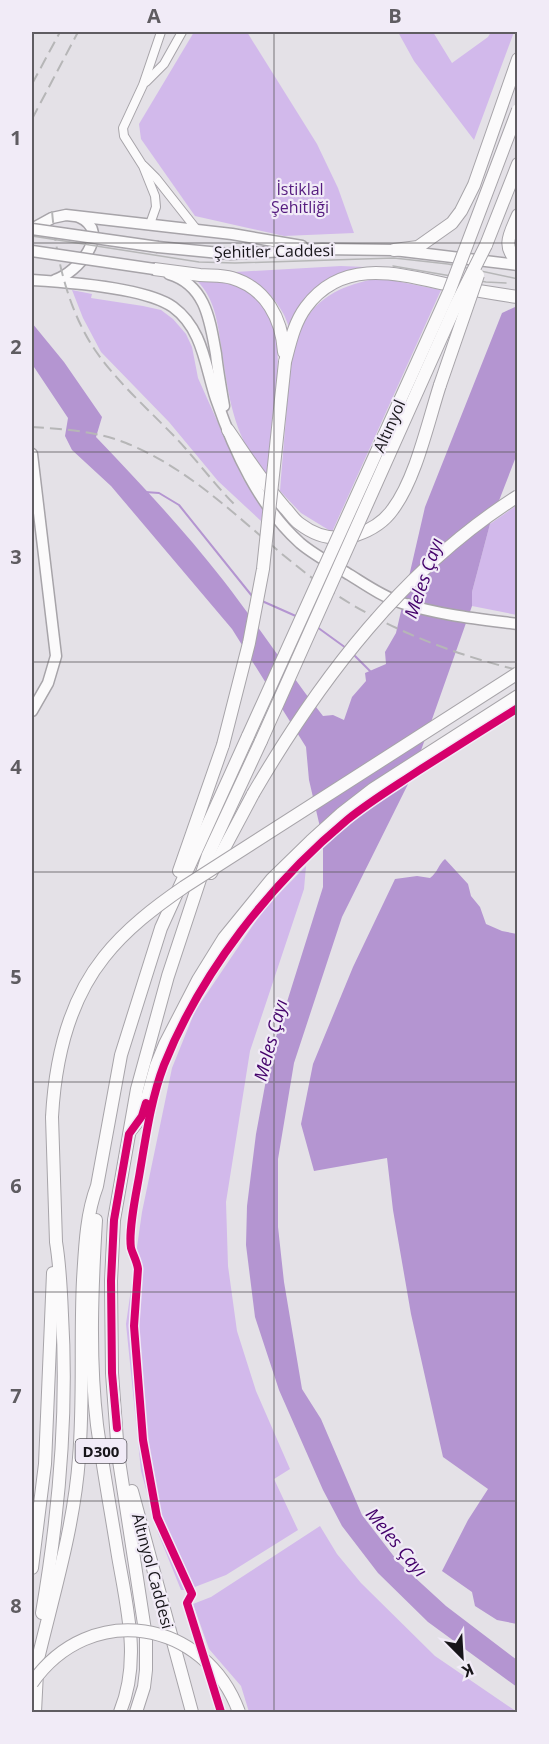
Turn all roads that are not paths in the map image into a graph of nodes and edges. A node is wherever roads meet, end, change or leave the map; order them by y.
1 (161, 32) edge
2 (182, 32) edge
3 (518, 59) edge
4 (143, 85) junction
5 (518, 110) edge
6 (518, 164) edge
7 (143, 166) junction
8 (518, 215) edge
9 (75, 216) junction
10 (150, 224) junction
11 (32, 228) edge
12 (197, 230) junction
13 (486, 245) junction
14 (322, 249) junction
15 (394, 250) junction
16 (32, 251) edge
17 (518, 264) edge
18 (32, 268) edge
19 (154, 269) junction
20 (32, 280) edge
21 (49, 281) junction
22 (518, 297) edge
23 (285, 362) junction
24 (228, 430) junction
25 (32, 454) edge
26 (518, 496) edge
27 (518, 624) edge
28 (518, 673) edge
29 (518, 696) edge
30 (32, 711) edge
31 (189, 913) junction
32 (161, 928) junction
33 (129, 1134) junction
34 (97, 1186) junction
35 (56, 1242) junction
36 (117, 1428) junction
37 (32, 1568) edge
38 (37, 1663) junction
39 (32, 1683) edge
40 (35, 1713) edge
41 (120, 1713) edge
42 (136, 1713) edge
43 (192, 1713) edge
44 (239, 1713) edge

1 - 4 street
2 - 4 street
3 - 15 highway
4 - 7 street
5 - 32 highway, Altınyol, bridge
6 - 13 highway, Altınyol
7 - 10 street
7 - 12 street
8 - 17 highway
9 - 10 main road
9 - 11 main road
9 - 21 main road
10 - 12 main road
11 - 14 main road, Şehitler Caddesi, bridge
12 - 14 main road
13 - 24 highway, bridge
13 - 31 highway, Altınyol, bridge
14 - 15 main road, Şehitler Caddesi
15 - 17 main road, Şehitler Caddesi
16 - 19 main road, bridge
18 - 21 main road
19 - 23 highway
19 - 24 main road
20 - 21 main road
21 - 24 main road
22 - 23 highway
23 - 32 highway, bridge
24 - 27 main road
25 - 30 main road
26 - 31 highway, bridge
28 - 35 highway, bridge
29 - 33 highway
31 - 33 highway
32 - 34 highway
33 - 36 highway
34 - 38 highway
34 - 41 highway, D300
35 - 37 highway
35 - 38 highway
36 - 42 highway, D300
36 - 43 highway, Altınyol Caddesi
38 - 40 highway
39 - 44 highway, bridge

